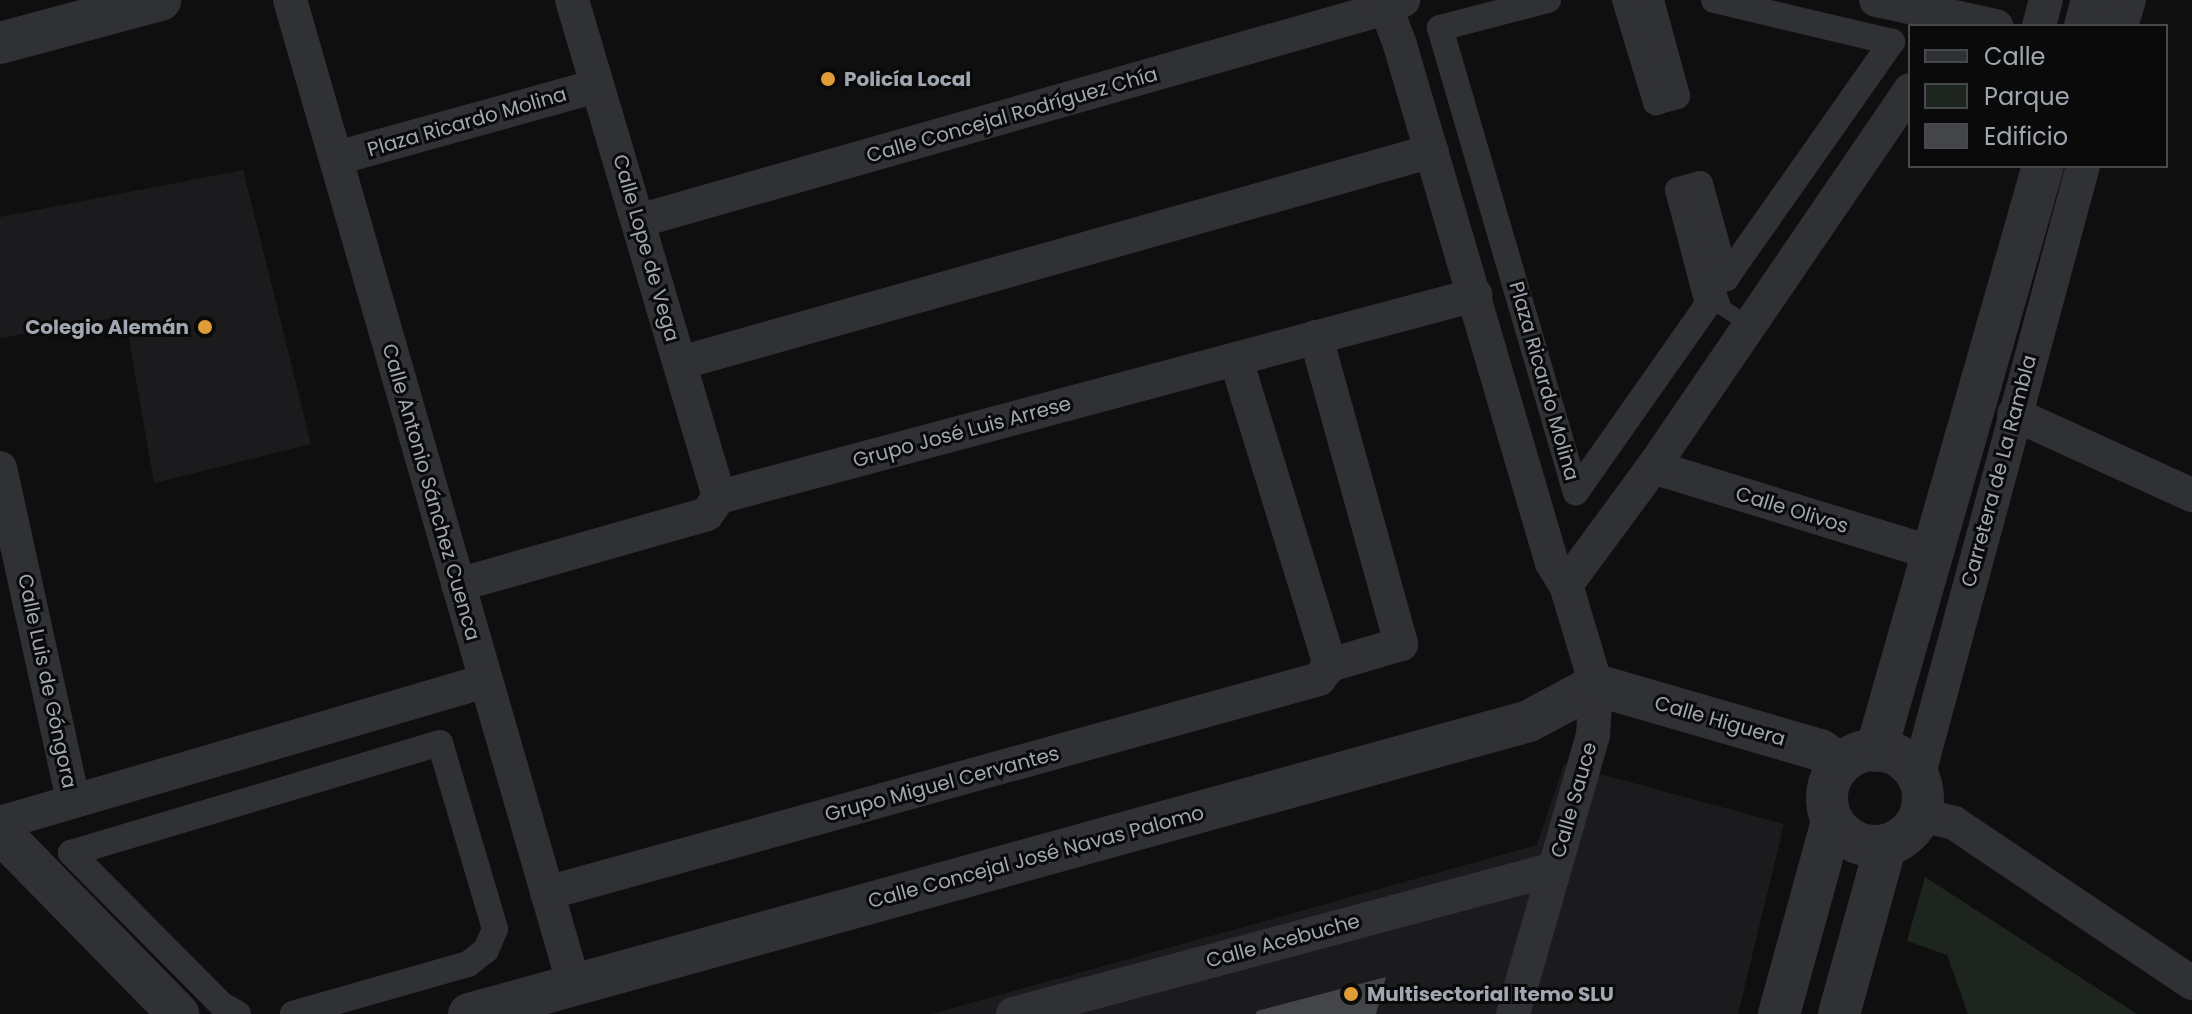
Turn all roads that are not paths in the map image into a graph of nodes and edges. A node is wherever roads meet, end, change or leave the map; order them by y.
1 (160, 0) edge
2 (290, 0) edge
3 (572, 0) edge
4 (1548, 0) edge
5 (1625, 0) edge
6 (1638, 0) edge
7 (1651, 0) edge
8 (1714, 0) edge
9 (1876, 0) edge
10 (2046, 0) edge
11 (2092, 0) edge
12 (2129, 0) edge
13 (1394, 4) edge
14 (1956, 22) edge
15 (1976, 24) edge
16 (2040, 24) edge
17 (2086, 24) edge
18 (2122, 24) edge
19 (0, 43) edge
20 (597, 86) junction
21 (1663, 92) dead end
22 (1908, 93) edge
23 (1432, 151) junction
24 (337, 158) junction
25 (2042, 168) edge
26 (2082, 168) edge
27 (1690, 193) dead end
28 (638, 221) junction
29 (1475, 295) junction
30 (1750, 325) junction
31 (1316, 337) junction
32 (1236, 359) junction
33 (680, 363) junction
34 (2014, 414) junction
35 (1653, 467) junction
36 (0, 468) edge
37 (2192, 495) edge
38 (719, 497) junction
39 (1930, 552) junction
40 (458, 585) junction
41 (1566, 585) junction
42 (1330, 665) junction
43 (485, 681) junction
44 (1596, 685) junction
45 (1858, 757) junction
46 (1919, 796) junction
47 (73, 801) junction
48 (1832, 821) junction
49 (0, 823) edge
50 (0, 832) edge
51 (1886, 845) junction
52 (1554, 869) junction
53 (547, 893) junction
54 (2192, 983) edge
55 (574, 985) junction
56 (178, 1014) edge
57 (238, 1014) edge
58 (293, 1014) edge
59 (469, 1014) edge
60 (1013, 1014) edge
61 (1513, 1014) edge
62 (1779, 1014) edge
63 (1839, 1014) edge

1 - 19 street
2 - 24 street, Calle Antonio Sánchez Cuenca
3 - 20 street, Calle Lope de Vega
4 - 8 street, Plaza Ricardo Molina
5 - 7 street
6 - 21 lane
9 - 14 street
10 - 16 street
11 - 17 street
12 - 18 street
13 - 23 street
13 - 28 street, Calle Concejal Rodríguez Chía
14 - 15 street
20 - 24 street, Plaza Ricardo Molina
20 - 28 street, Calle Lope de Vega
22 - 30 street
23 - 29 street
23 - 33 street
24 - 40 street, Calle Antonio Sánchez Cuenca
25 - 39 street, Carretera de La Rambla
26 - 34 street, Carretera de La Rambla
27 - 30 lane
28 - 33 street, Calle Lope de Vega
29 - 31 street, Grupo José Luis Arrese
29 - 41 street
30 - 35 street
31 - 32 street, Grupo José Luis Arrese
31 - 42 street, Grupo Miguel Cervantes
32 - 38 street, Grupo José Luis Arrese
32 - 42 street
33 - 38 street, Calle Lope de Vega
34 - 37 street
34 - 46 street, Carretera de La Rambla
35 - 39 street, Calle Olivos
35 - 41 street
36 - 47 street, Calle Luis de Góngora
38 - 40 street, Grupo José Luis Arrese
39 - 45 street, Carretera de La Rambla
40 - 43 street, Calle Antonio Sánchez Cuenca
41 - 44 street, Calle Sauce
42 - 53 street, Grupo Miguel Cervantes
43 - 47 street
43 - 53 street, Calle Antonio Sánchez Cuenca
44 - 45 street, Calle Higuera
44 - 52 street, Calle Sauce
44 - 55 street, Calle Concejal José Navas Palomo
45 - 46 street
45 - 48 street
46 - 51 street
46 - 54 street
47 - 49 street
48 - 51 street
48 - 62 street
50 - 56 street
51 - 63 street
52 - 60 street, Calle Acebuche
52 - 61 street, Calle Sauce
53 - 55 street, Calle Antonio Sánchez Cuenca
55 - 59 street, Calle Concejal José Navas Palomo
57 - 58 street

